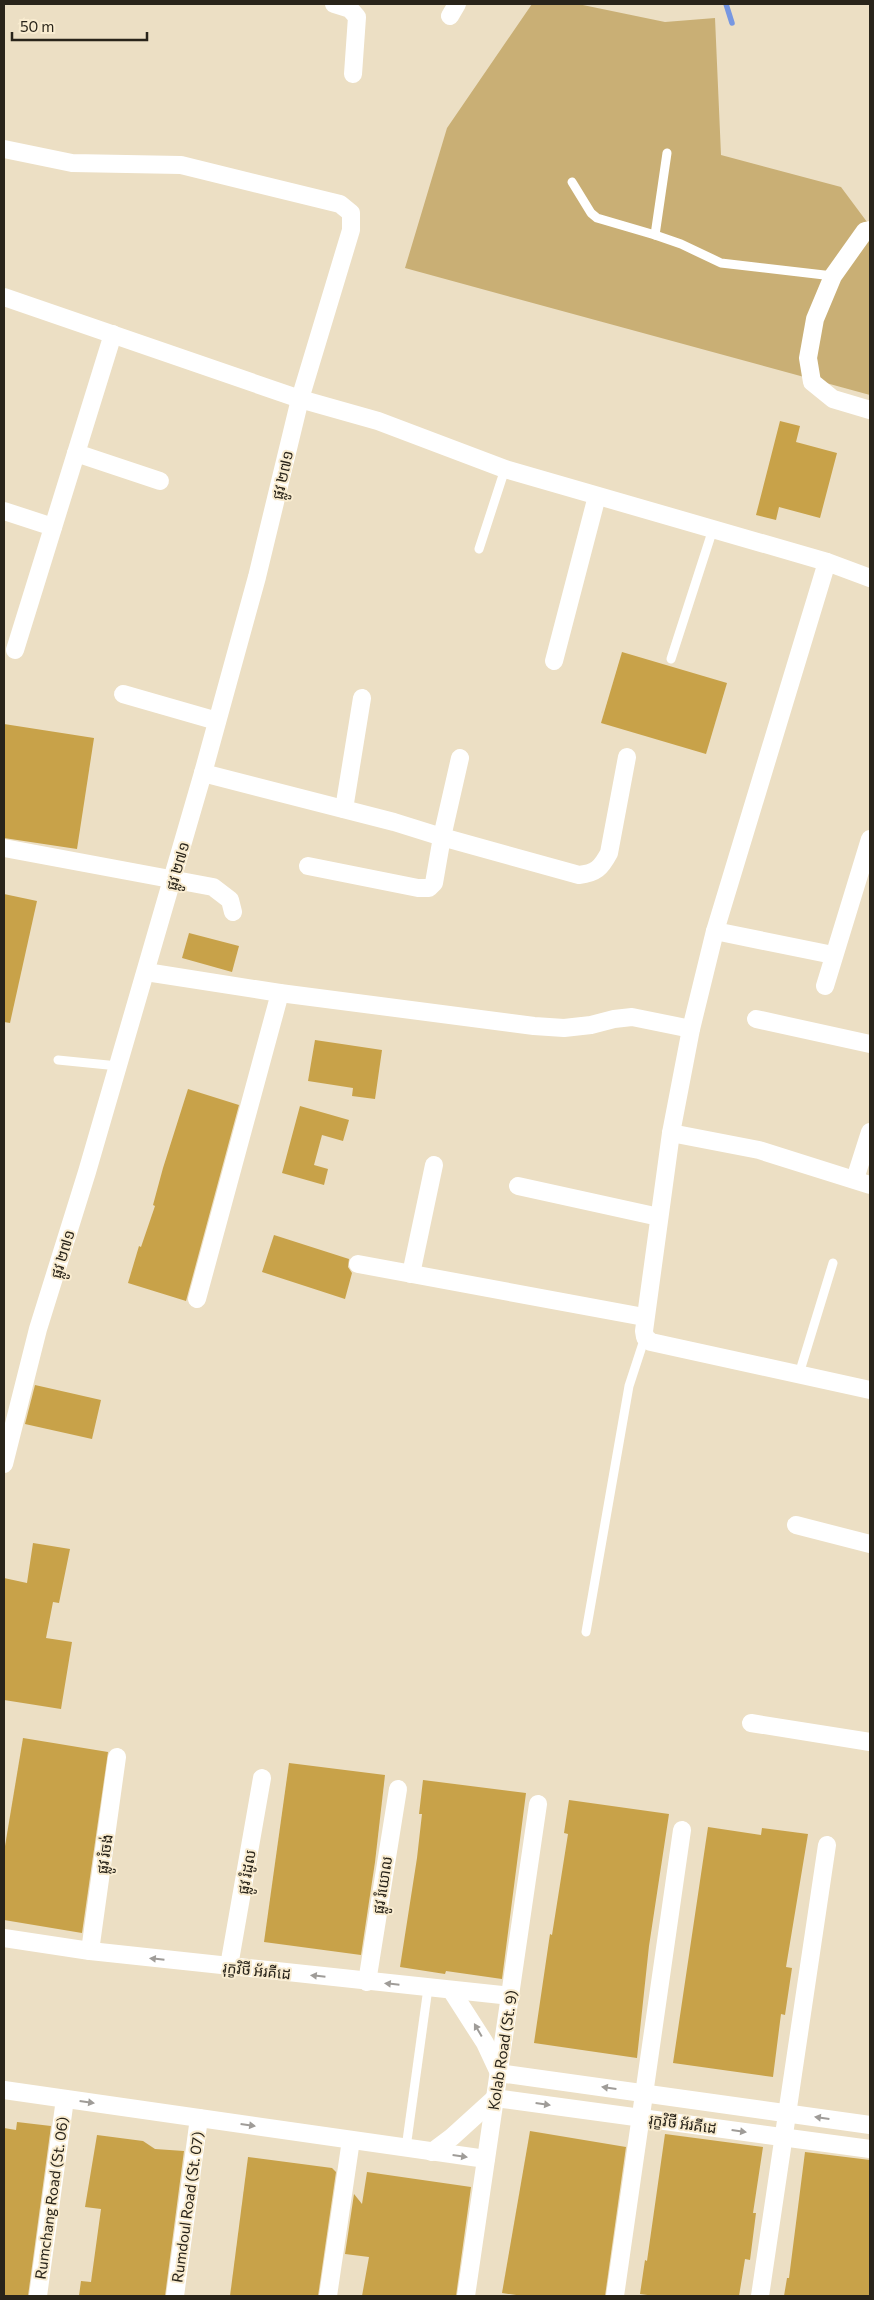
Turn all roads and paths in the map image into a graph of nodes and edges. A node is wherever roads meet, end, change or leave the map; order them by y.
1 (334, 4) edge
2 (353, 74) dead end
3 (4, 149) edge
4 (667, 153) dead end
5 (572, 182) dead end
6 (870, 230) edge
7 (655, 235) junction
8 (833, 276) junction
9 (4, 296) edge
10 (113, 334) junction
11 (300, 398) junction
12 (870, 410) edge
13 (76, 453) junction
14 (505, 469) junction
15 (160, 481) dead end
16 (598, 496) junction
17 (4, 511) edge
18 (53, 527) junction
19 (712, 529) junction
20 (479, 549) dead end
21 (827, 562) junction
22 (870, 578) edge
23 (15, 650) dead end
24 (671, 659) dead end
25 (554, 661) dead end
26 (123, 694) dead end
27 (362, 698) dead end
28 (217, 721) junction
29 (627, 756) dead end
30 (460, 758) dead end
31 (203, 774) junction
32 (344, 809) junction
33 (442, 837) junction
34 (870, 839) edge
35 (4, 848) edge
36 (308, 866) dead end
37 (173, 878) junction
38 (233, 912) dead end
39 (715, 931) junction
40 (833, 955) junction
41 (146, 972) junction
42 (824, 986) dead end
43 (280, 993) junction
44 (756, 1018) dead end
45 (692, 1029) junction
46 (870, 1044) edge
47 (58, 1060) dead end
48 (118, 1066) junction
49 (870, 1132) edge
50 (671, 1133) junction
51 (434, 1165) dead end
52 (863, 1182) edge
53 (518, 1186) dead end
54 (659, 1217) junction
55 (833, 1263) dead end
56 (358, 1264) dead end
57 (411, 1274) junction
58 (197, 1299) dead end
59 (644, 1317) junction
60 (644, 1337) junction
61 (799, 1374) junction
62 (870, 1390) edge
63 (4, 1464) edge
64 (796, 1525) dead end
65 (870, 1544) edge
66 (586, 1632) dead end
67 (751, 1723) dead end
68 (870, 1742) edge
69 (118, 1757) dead end
70 (262, 1778) dead end
71 (398, 1789) dead end
72 (538, 1804) dead end
73 (682, 1830) dead end
74 (827, 1845) dead end
75 (4, 1938) edge
76 (90, 1951) junction
77 (229, 1966) junction
78 (367, 1982) junction
79 (428, 1988) junction
80 (451, 1990) junction
81 (511, 1996) junction
82 (499, 2073) junction
83 (4, 2090) edge
84 (645, 2093) junction
85 (495, 2098) junction
86 (65, 2099) junction
87 (788, 2113) junction
88 (200, 2118) junction
89 (642, 2118) junction
90 (870, 2125) edge
91 (784, 2137) junction
92 (351, 2140) junction
93 (406, 2148) junction
94 (870, 2149) edge
95 (432, 2152) junction
96 (486, 2159) junction
97 (38, 2296) edge
98 (175, 2296) edge
99 (328, 2296) edge
100 (466, 2296) edge
101 (615, 2296) edge
102 (760, 2296) edge

1 - 2 street
3 - 11 street, ផ្លូវ ២៧១
4 - 7 lane
5 - 7 lane
6 - 8 street
7 - 8 lane
8 - 12 street
9 - 10 street
10 - 11 street
10 - 13 street
11 - 14 street
11 - 28 street, ផ្លូវ ២៧១
13 - 15 street
13 - 18 street
14 - 16 street
14 - 20 lane
16 - 19 street
16 - 25 street
17 - 18 street
18 - 23 street
19 - 21 street
19 - 24 lane
21 - 22 street
21 - 39 street
26 - 28 street
27 - 32 street
28 - 31 street, ផ្លូវ ២៧១
29 - 33 street
30 - 33 street
31 - 32 street
31 - 37 street, ផ្លូវ ២៧១
32 - 33 street
33 - 36 street
34 - 40 street
35 - 37 street
37 - 38 street
37 - 41 street, ផ្លូវ ២៧១
39 - 40 street
39 - 45 street
40 - 42 street
41 - 43 street
41 - 48 street, ផ្លូវ ២៧១
43 - 45 street
43 - 58 street
44 - 46 street
45 - 50 street
47 - 48 lane
48 - 63 street, ផ្លូវ ២៧១
49 - 52 street
50 - 52 street
50 - 54 street
51 - 57 street
53 - 54 street
54 - 59 street
55 - 61 lane
56 - 57 street
57 - 59 street
59 - 60 street
60 - 61 street
60 - 66 lane
61 - 62 street
64 - 65 street
67 - 68 street
69 - 76 street, ផ្លូវ រំចង់
70 - 77 street, ផ្លូវ រំដូល
71 - 78 street, ផ្លូវ រំយោល
72 - 81 street, Kolab Road (St. 9)
73 - 84 street
74 - 87 street
75 - 76 street, រុក្ខវិថី អ័រគីដេ
77 -> 76 street, រុក្ខវិថី អ័រគីដេ
78 -> 77 street, រុក្ខវិថី អ័រគីដេ
79 -> 78 street, រុក្ខវិថី អ័រគីដេ
79 - 80 street, រុក្ខវិថី អ័រគីដេ
79 - 93 lane
80 - 81 street, រុក្ខវិថី អ័រគីដេ
82 -> 80 street
81 - 82 street, Kolab Road (St. 9)
84 -> 82 street, រុក្ខវិថី អ័រគីដេ
82 - 85 street, Kolab Road (St. 9)
83 - 86 street
84 - 87 street, រុក្ខវិថី អ័រគីដេ
84 - 89 street
85 -> 89 street, រុក្ខវិថី អ័រគីដេ
85 - 95 street
85 - 96 street, Kolab Road (St. 9)
86 -> 88 street
86 - 97 street, Rumchang Road (St. 06)
90 -> 87 street, រុក្ខវិថី អ័រគីដេ
87 - 91 street
88 -> 92 street
88 - 98 street, Rumdoul Road (St. 07)
89 -> 91 street, រុក្ខវិថី អ័រគីដេ
89 - 101 street
91 - 94 street, រុក្ខវិថី អ័រគីដេ
91 - 102 street
92 - 93 street
92 - 99 street
93 - 95 street
95 -> 96 street
96 - 100 street, Kolab Road (St. 9)

